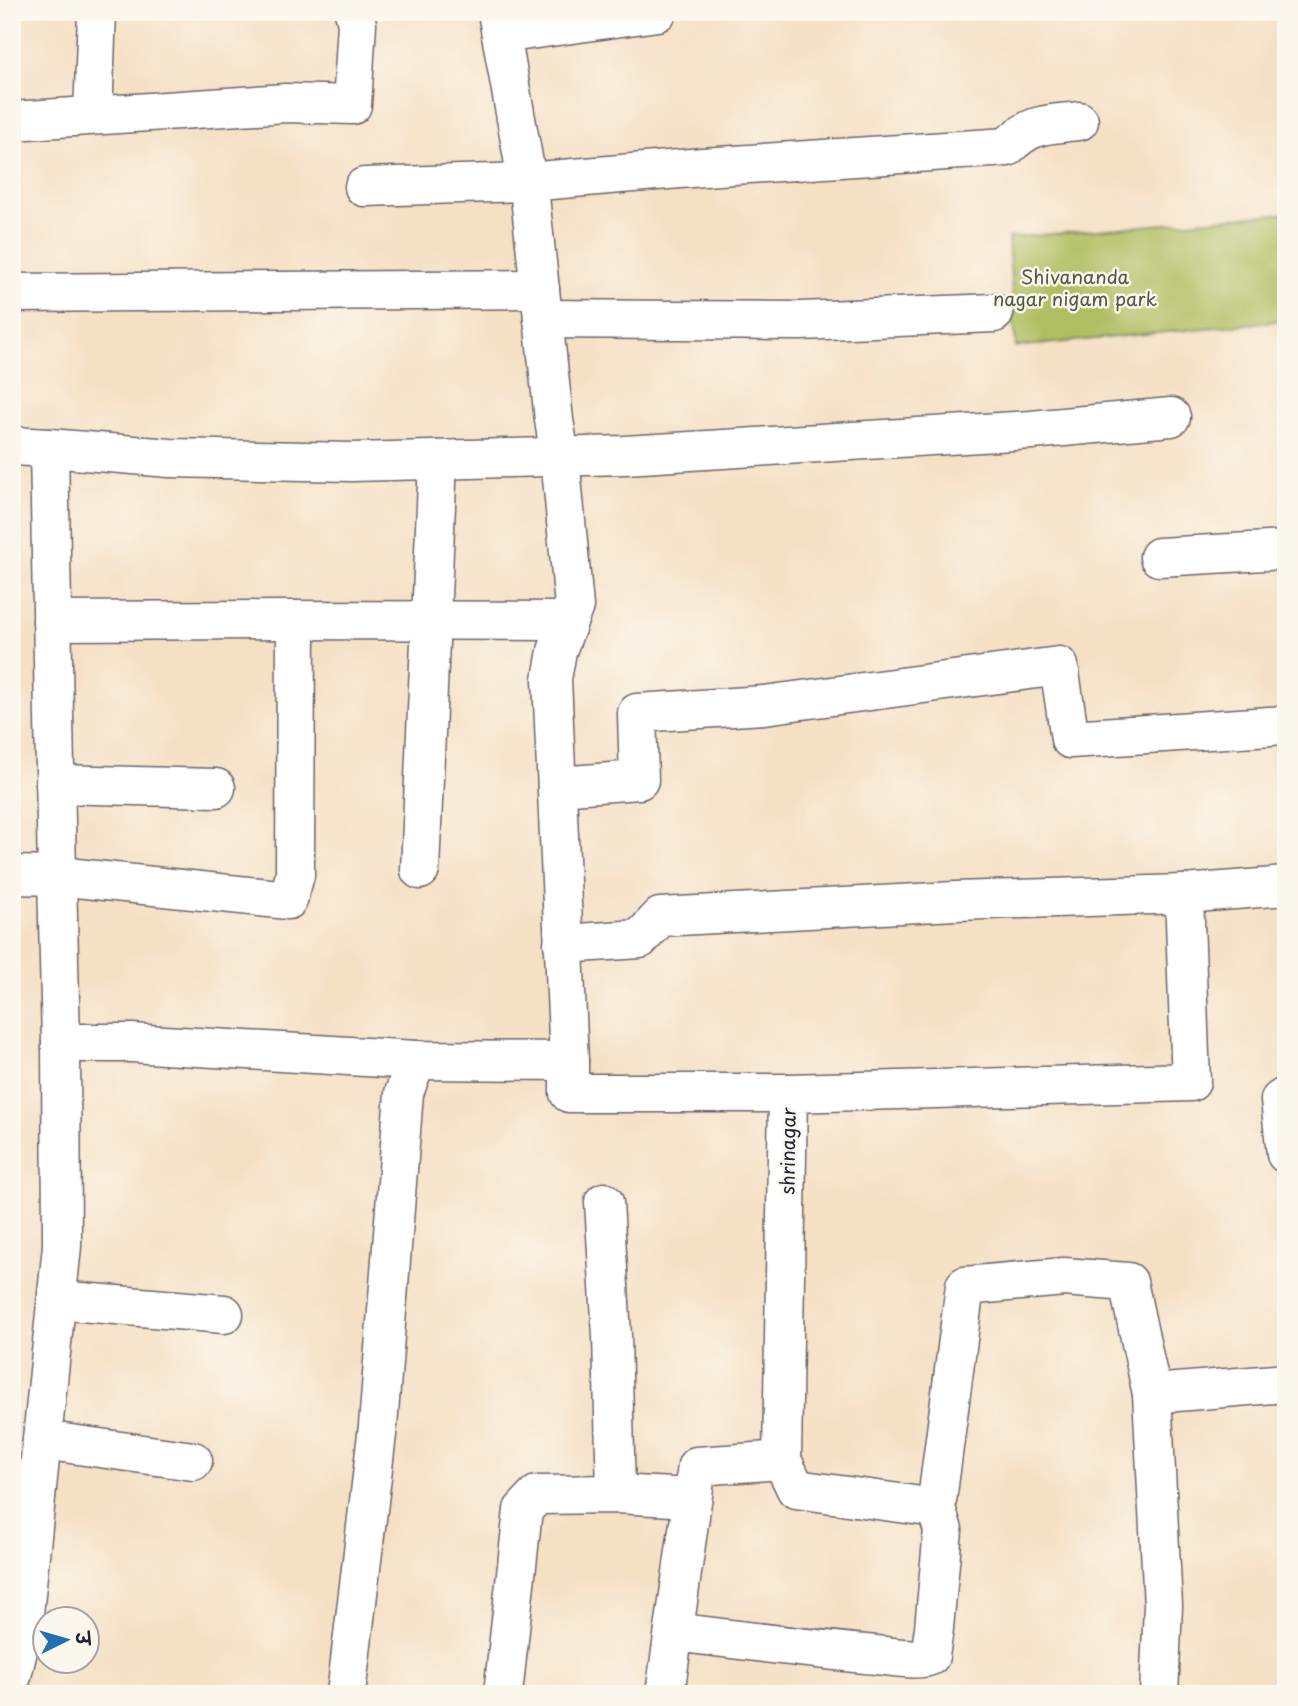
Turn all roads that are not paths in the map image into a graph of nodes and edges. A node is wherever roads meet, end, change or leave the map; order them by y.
1 (97, 12) edge
2 (354, 12) edge
3 (657, 12) edge
4 (499, 23) edge
5 (93, 115) junction
6 (12, 121) edge
7 (1079, 121) dead end
8 (527, 182) junction
9 (364, 187) dead end
10 (12, 293) edge
11 (542, 304) junction
12 (994, 313) dead end
13 (1171, 417) dead end
14 (31, 447) edge
15 (560, 457) junction
16 (438, 460) junction
17 (1286, 550) edge
18 (1159, 557) dead end
19 (296, 620) junction
20 (430, 620) junction
21 (52, 621) junction
22 (566, 628) junction
23 (1286, 725) edge
24 (55, 784) junction
25 (557, 786) junction
26 (216, 788) dead end
27 (420, 870) dead end
28 (12, 875) edge
29 (57, 876) junction
30 (1286, 886) edge
31 (1184, 894) junction
32 (564, 944) junction
33 (61, 1043) junction
34 (416, 1060) junction
35 (569, 1061) junction
36 (789, 1093) junction
37 (1286, 1096) edge
38 (1286, 1154) edge
39 (604, 1202) dead end
40 (57, 1300) junction
41 (224, 1314) dead end
42 (1286, 1383) edge
43 (1152, 1394) junction
44 (42, 1440) junction
45 (193, 1461) dead end
46 (782, 1461) junction
47 (616, 1494) junction
48 (692, 1498) junction
49 (936, 1508) junction
50 (674, 1632) junction
51 (12, 1676) edge
52 (346, 1694) edge
53 (503, 1694) edge
54 (665, 1694) edge
55 (1159, 1694) edge

1 - 5 street
2 - 5 street
3 - 4 street
4 - 8 street
5 - 6 street
7 - 8 street
8 - 9 street
8 - 11 street
10 - 11 street
11 - 12 street
11 - 15 street
13 - 15 street
14 - 16 street
14 - 21 street
15 - 16 street
15 - 22 street
16 - 20 street
17 - 18 street
19 - 20 street
19 - 21 street
19 - 29 street
20 - 22 street
20 - 27 street
21 - 24 street
22 - 25 street
23 - 25 street
24 - 26 street
24 - 29 street
25 - 32 street
28 - 29 street
29 - 33 street
30 - 31 street
31 - 32 street
31 - 36 street, shrinagar
32 - 35 street
33 - 34 street
33 - 40 street
34 - 35 street
34 - 52 street
35 - 36 street
36 - 46 street, shrinagar
37 - 38 street
39 - 47 street
40 - 41 street
40 - 44 street
42 - 43 street
43 - 49 street
43 - 55 street
44 - 45 street
44 - 51 street
46 - 48 street
46 - 49 street
47 - 48 street
47 - 53 street
48 - 50 street
49 - 50 street
50 - 54 street

